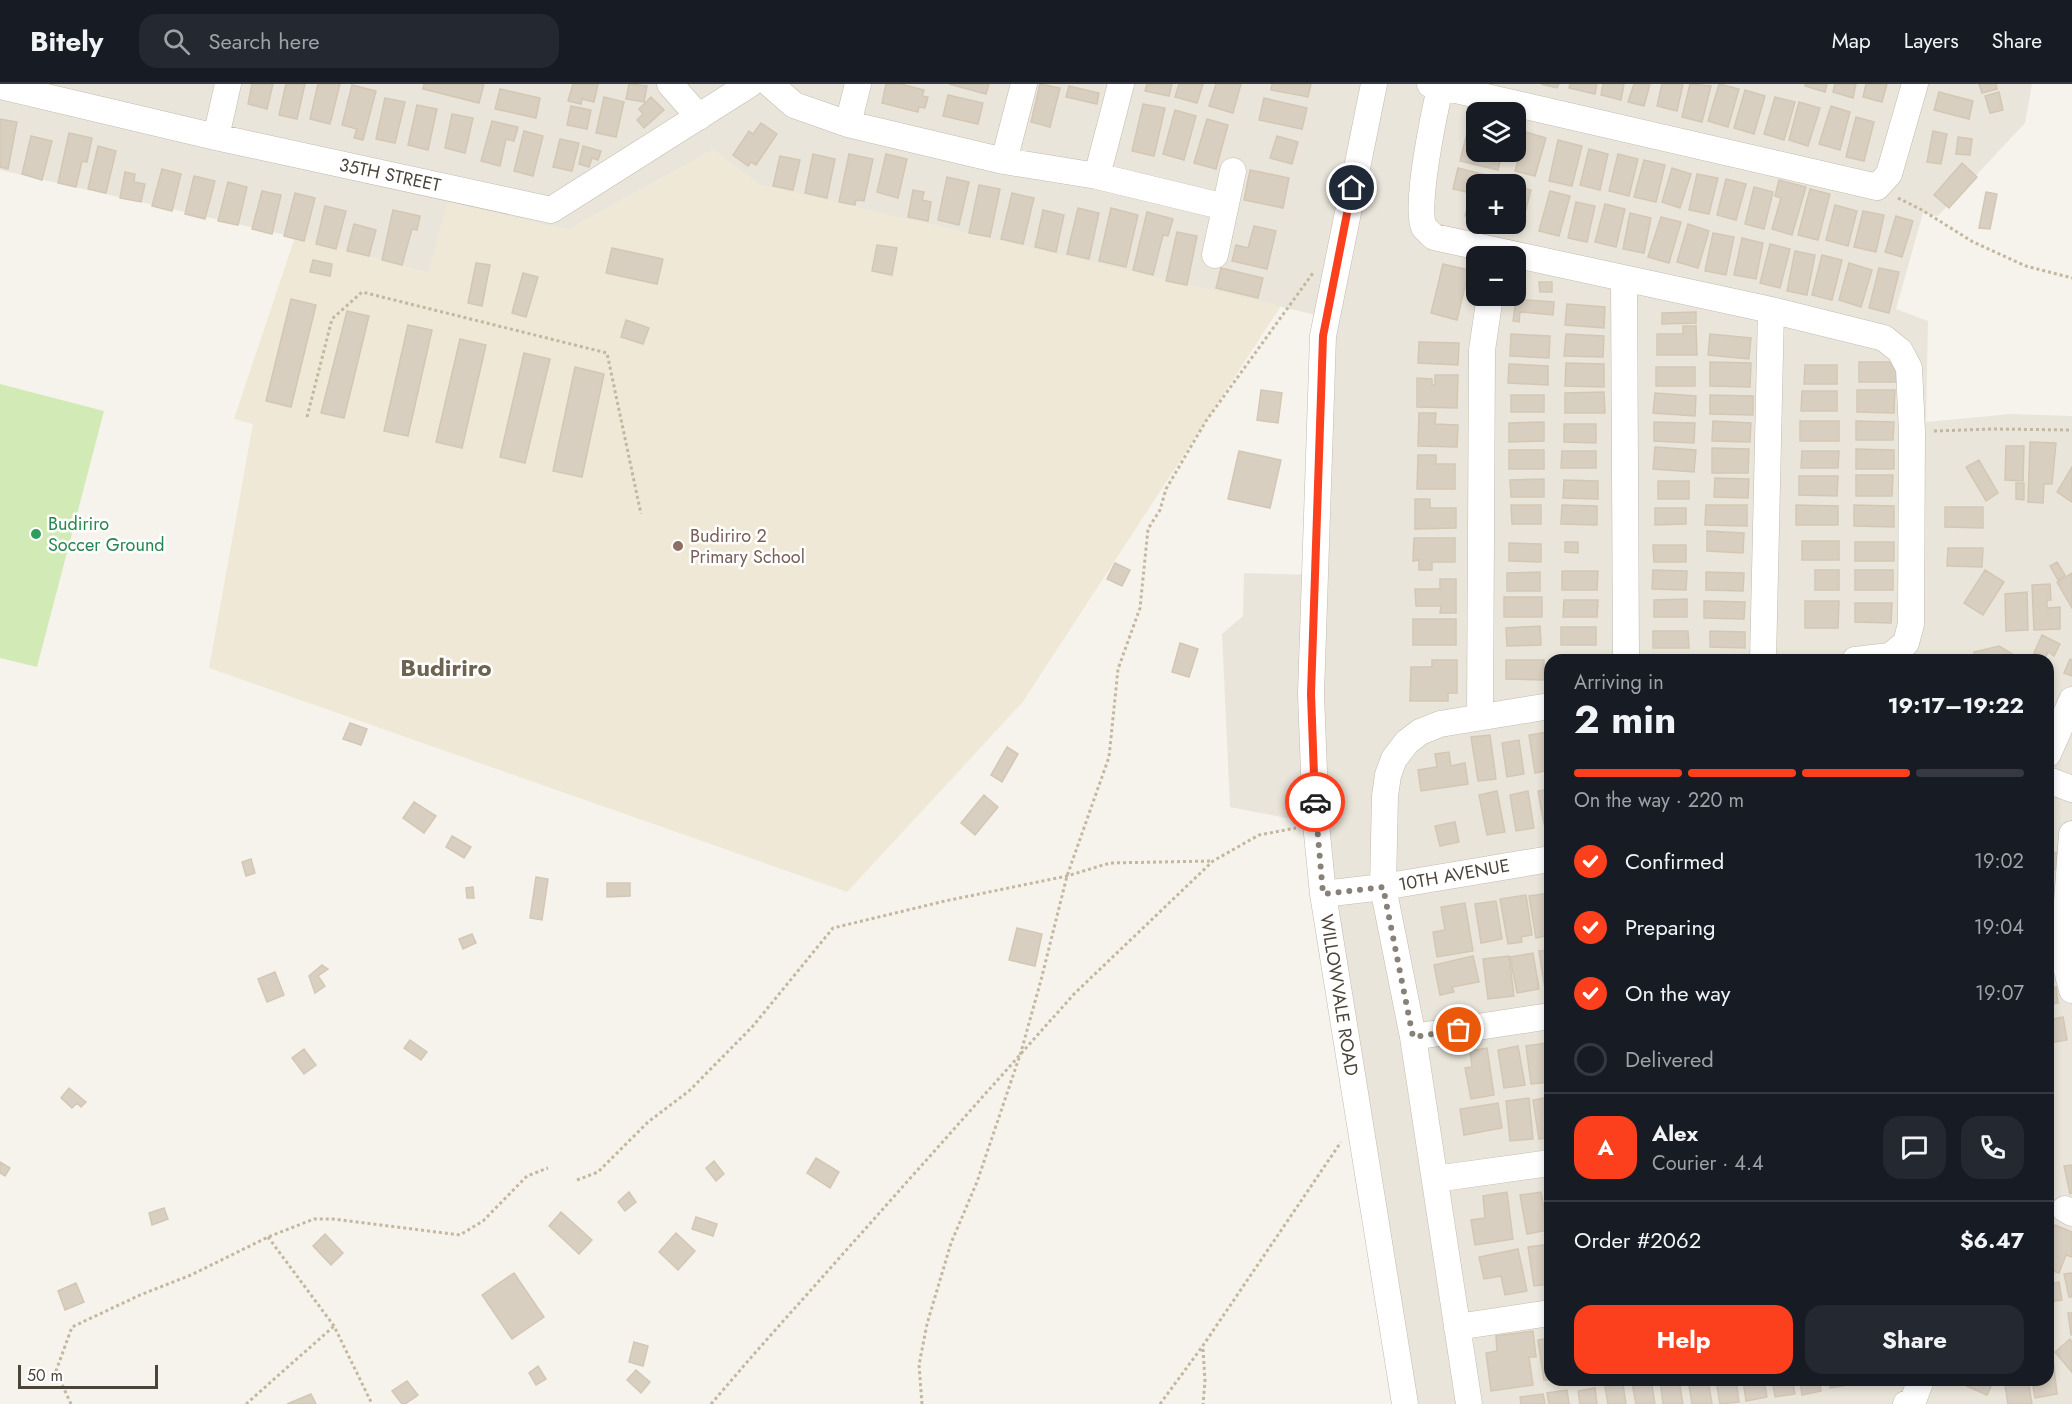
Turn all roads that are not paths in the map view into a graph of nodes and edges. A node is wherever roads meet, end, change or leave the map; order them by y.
1 (228, 84) edge
2 (670, 84) edge
3 (750, 84) edge
4 (770, 84) edge
5 (858, 84) edge
6 (1024, 84) edge
7 (1121, 84) edge
8 (1374, 84) edge
9 (1915, 84) edge
10 (1437, 85) edge
11 (0, 86) edge
12 (699, 117) junction
13 (848, 124) junction
14 (216, 137) junction
15 (1004, 161) junction
16 (1233, 171) dead end
17 (1097, 176) junction
18 (1225, 207) junction
19 (1467, 246) edge
20 (1215, 255) dead end
21 (1526, 260) edge
22 (1624, 279) junction
23 (1489, 306) edge
24 (1771, 310) junction
25 (1626, 654) edge
26 (1762, 654) edge
27 (1892, 654) edge
28 (2072, 700) edge
29 (1544, 707) edge
30 (1480, 716) junction
31 (2054, 740) edge
32 (2054, 782) edge
33 (2072, 789) edge
34 (2072, 834) edge
35 (1544, 860) edge
36 (1383, 887) junction
37 (1323, 894) junction
38 (2072, 990) edge
39 (1544, 1017) edge
40 (1413, 1037) junction
41 (1544, 1164) edge
42 (1435, 1179) junction
43 (1544, 1314) edge
44 (1457, 1327) junction
45 (1919, 1386) edge
46 (1405, 1404) edge
47 (1469, 1404) edge
48 (1906, 1404) edge

1 - 14 street
2 - 12 street
3 - 12 street, 35TH STREET
4 - 13 street
5 - 13 street
6 - 15 street
7 - 17 street
8 - 37 street, WILLOWVALE ROAD
9 - 10 street
10 - 19 street
11 - 14 street, 35TH STREET
12 - 14 street, 35TH STREET
13 - 15 street
15 - 17 street
16 - 18 street
17 - 18 street
18 - 20 street
21 - 22 street
22 - 24 street
22 - 25 street
23 - 30 street
24 - 26 street
24 - 27 street
28 - 31 street
29 - 30 street
30 - 36 street
32 - 33 street
34 - 38 street
35 - 36 street, 10TH AVENUE
36 - 37 street, 10TH AVENUE
36 - 40 street
37 - 46 street, WILLOWVALE ROAD
39 - 40 street
40 - 42 street
41 - 42 street
42 - 44 street
43 - 44 street
44 - 47 street
45 - 48 street

